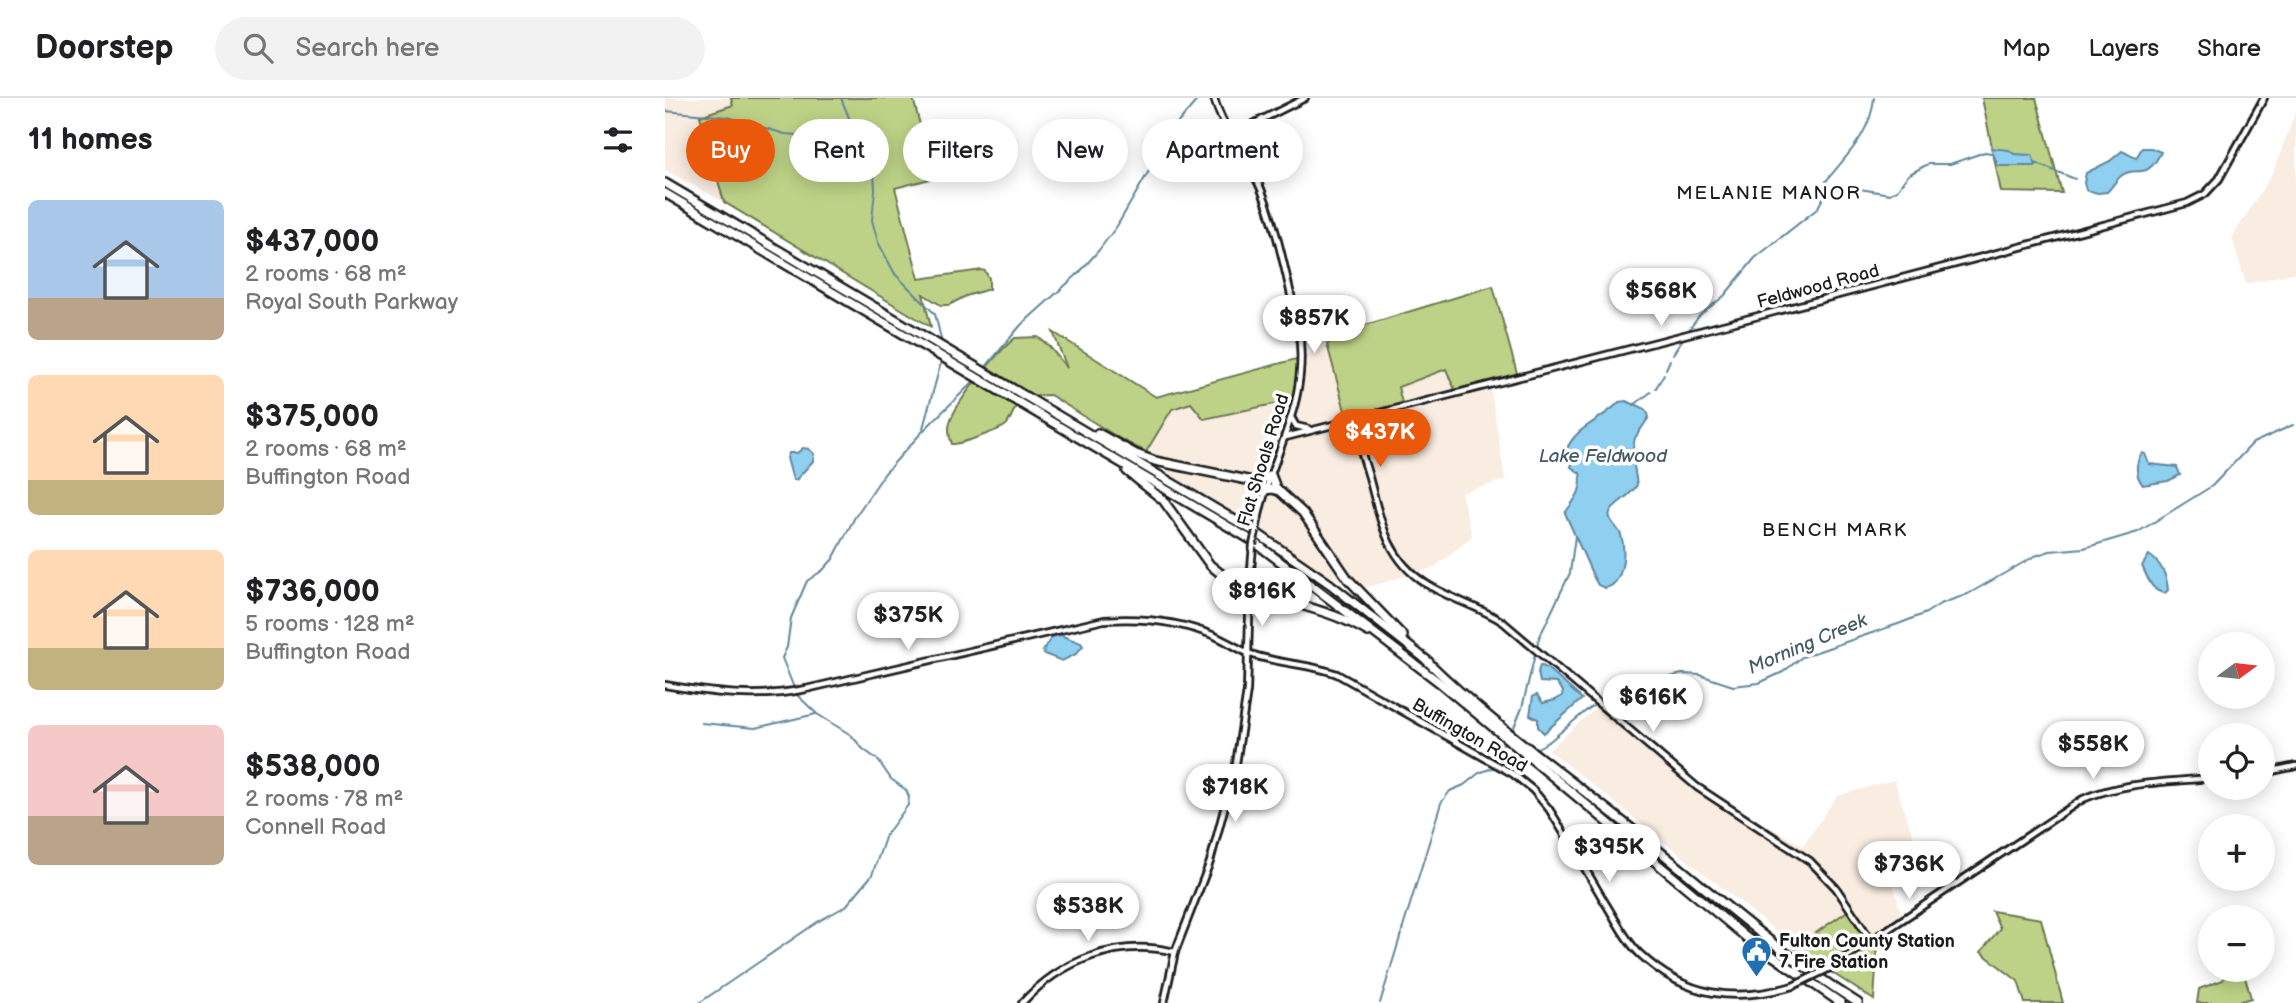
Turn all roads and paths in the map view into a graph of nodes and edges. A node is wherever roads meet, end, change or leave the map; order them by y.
1 (1214, 98) edge
2 (1305, 98) edge
3 (2264, 98) edge
4 (1222, 119) edge
5 (1263, 119) edge
6 (1258, 182) edge
7 (665, 183) edge
8 (665, 193) edge
9 (1031, 400) junction
10 (1292, 418) junction
11 (1354, 419) junction
12 (1314, 430) junction
13 (1286, 437) junction
14 (1098, 450) junction
15 (1271, 475) junction
16 (1257, 481) junction
17 (1265, 490) junction
18 (1279, 491) junction
19 (1237, 586) junction
20 (1250, 587) junction
21 (1265, 593) junction
22 (1249, 603) junction
23 (1249, 653) junction
24 (1429, 662) junction
25 (1440, 683) junction
26 (665, 685) edge
27 (2296, 766) edge
28 (2275, 770) edge
29 (2198, 779) edge
30 (1871, 940) junction
31 (1175, 952) junction
32 (1751, 1001) edge
33 (1022, 1003) edge
34 (1164, 1003) edge
35 (1841, 1003) edge
36 (1858, 1003) edge

1 - 4 street, Flat Shoals Road
2 - 5 street
3 - 11 street, Feldwood Road
6 - 10 street, Flat Shoals Road
7 - 9 highway
8 - 14 highway
9 - 16 highway
9 - 24 highway
10 - 12 street
10 - 13 street, Flat Shoals Road
11 - 12 street, Feldwood Road
11 - 30 street
12 - 13 street, Feldwood Road
13 - 15 street, Flat Shoals Road
14 - 19 highway
14 - 25 highway
15 - 16 highway
15 - 17 street, Flat Shoals Road
15 - 18 highway
16 - 17 highway
17 - 18 highway
17 - 20 street, Flat Shoals Road, bridge
18 - 24 highway
19 - 20 highway
19 - 22 highway
20 - 21 highway
20 - 22 street, Flat Shoals Road
21 - 22 highway
21 - 25 highway
22 - 23 street, Flat Shoals Road
23 - 26 street, Buffington Road
23 - 31 street, Flat Shoals Road
23 - 32 street, Buffington Road
24 - 36 highway
25 - 35 highway
27 - 28 street
29 - 30 street
30 - 32 street, bridge
31 - 33 street
31 - 34 street, Flat Shoals Road

